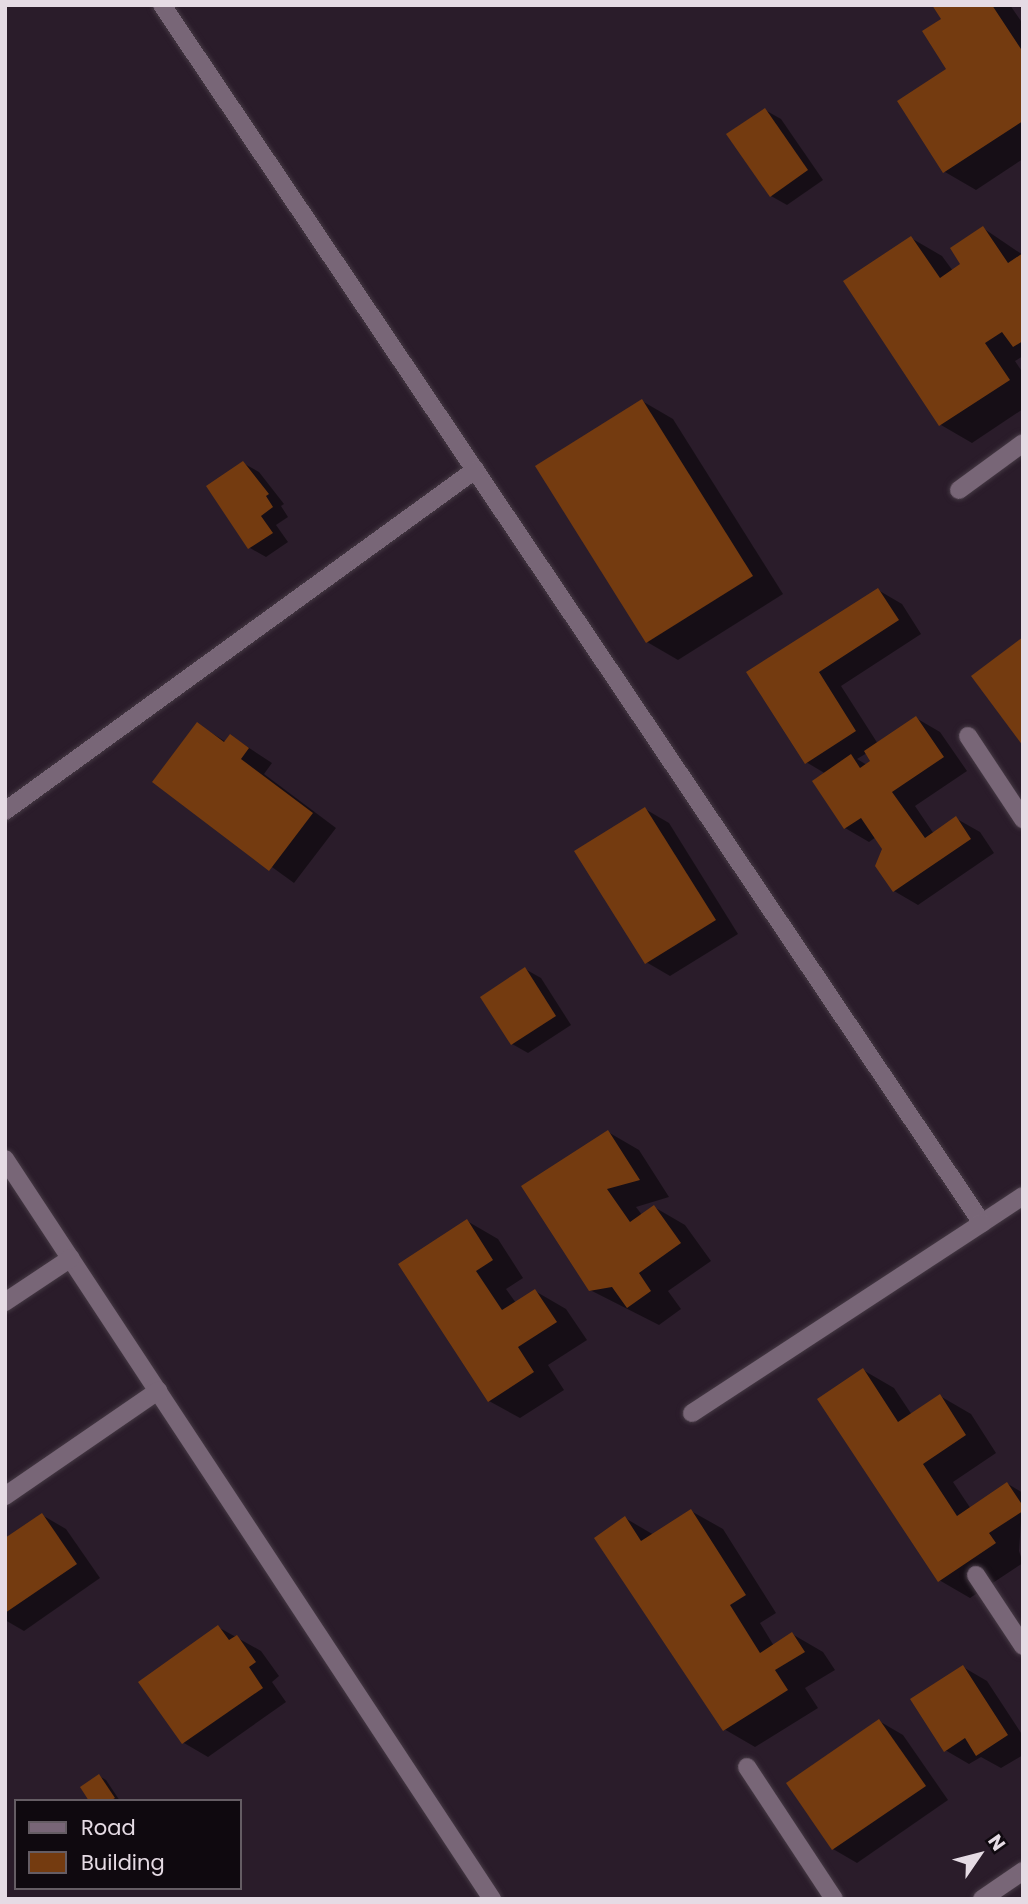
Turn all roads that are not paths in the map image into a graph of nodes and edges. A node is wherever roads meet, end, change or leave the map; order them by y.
1 (162, 5) edge
2 (1023, 443) edge
3 (474, 470) junction
4 (959, 490) dead end
5 (968, 736) dead end
6 (5, 811) edge
7 (1023, 820) edge
8 (5, 1159) edge
9 (1023, 1196) edge
10 (982, 1223) junction
11 (71, 1258) junction
12 (5, 1302) edge
13 (158, 1391) junction
14 (692, 1413) dead end
15 (5, 1496) edge
16 (976, 1575) dead end
17 (1023, 1646) edge
18 (747, 1767) dead end
19 (1023, 1871) edge
20 (492, 1899) edge
21 (834, 1899) edge
22 (982, 1899) edge

1 - 3 street
2 - 4 street
3 - 6 street
3 - 10 street
5 - 7 street
8 - 11 street
9 - 10 street
10 - 14 street
11 - 12 street
11 - 13 street
13 - 15 street
13 - 20 street
16 - 17 street
18 - 21 street
19 - 22 street

